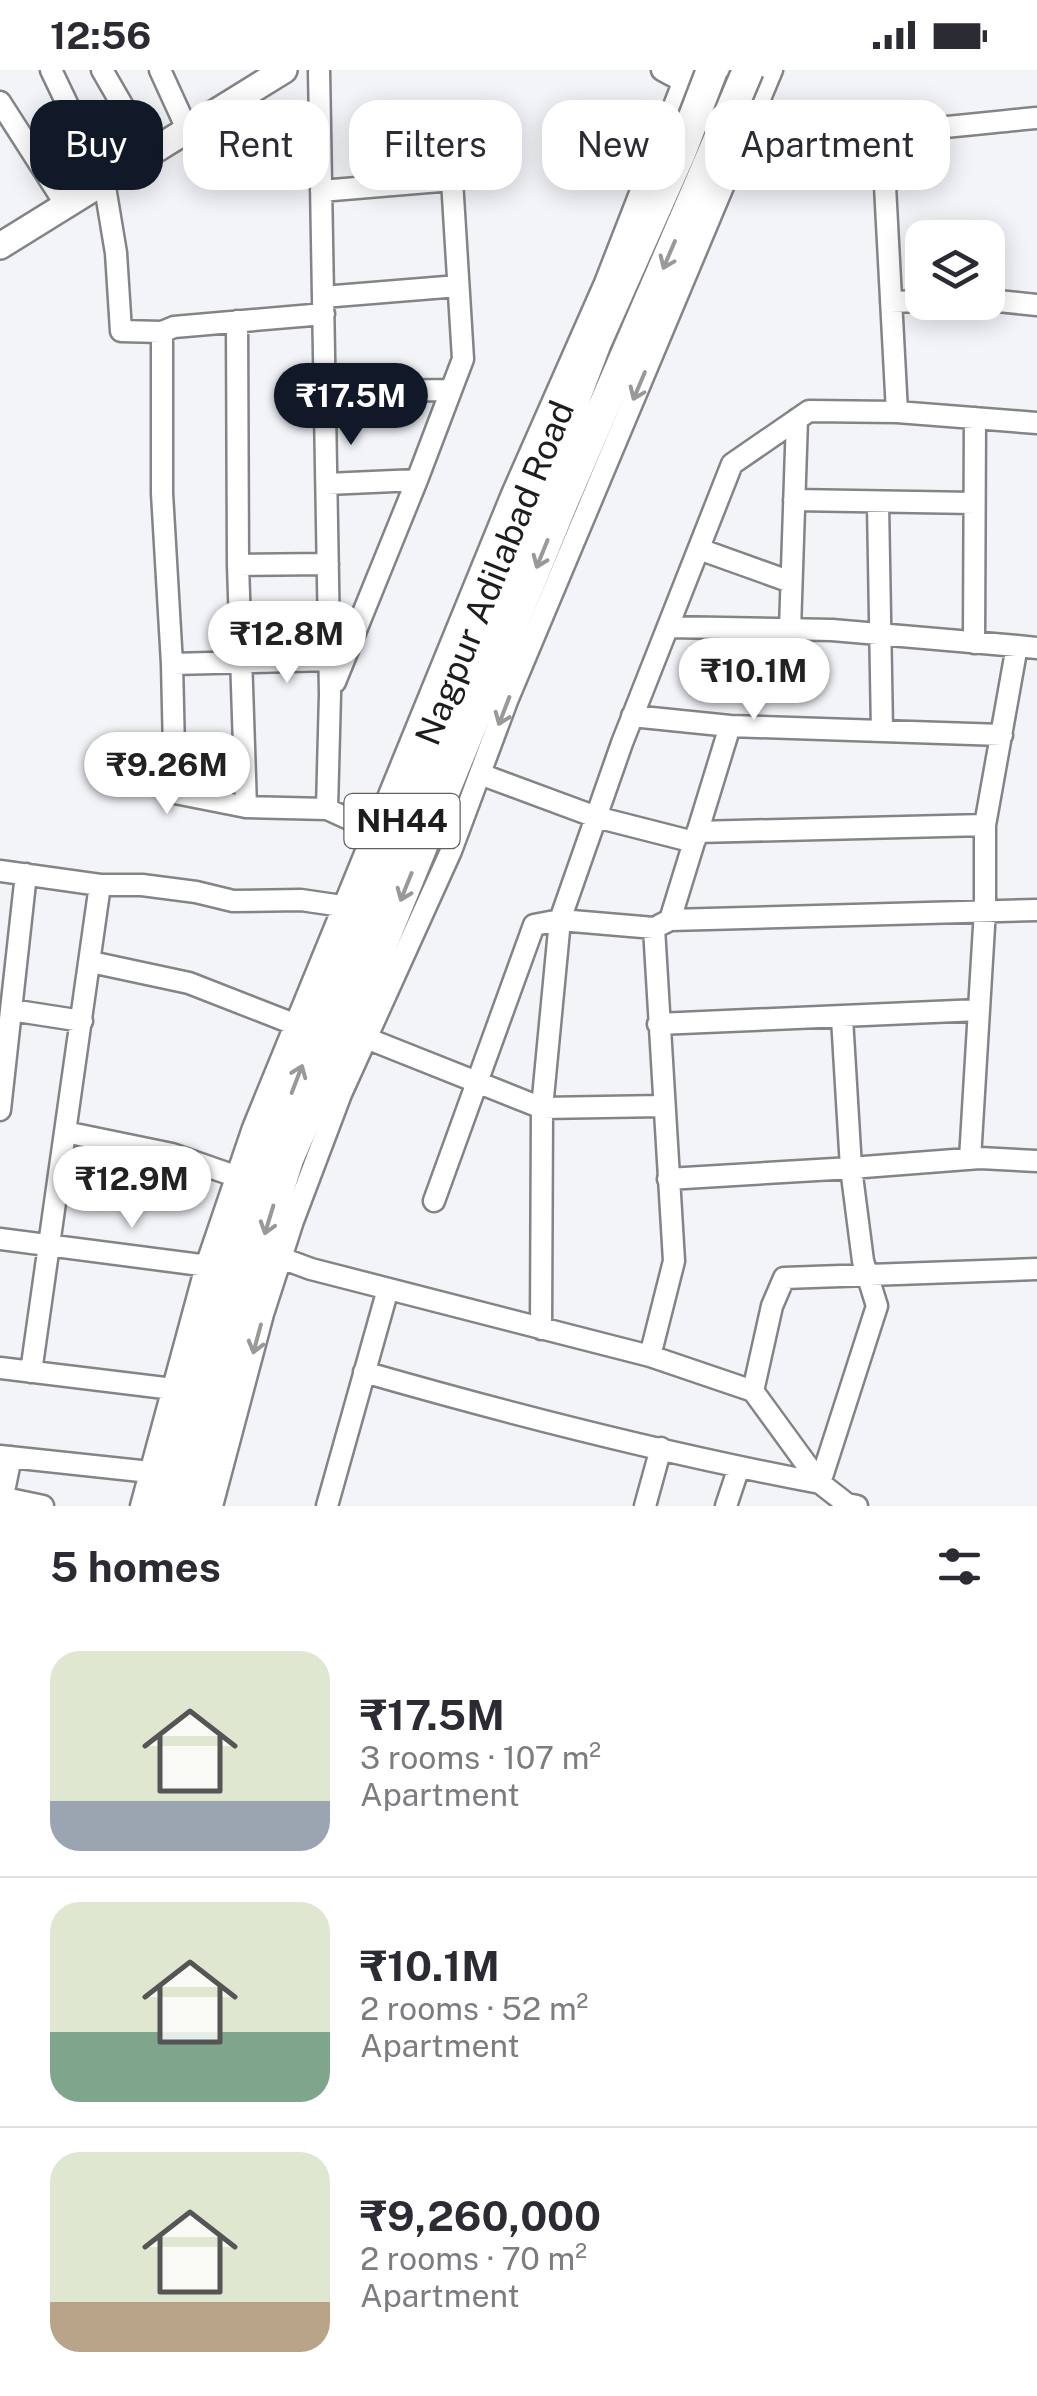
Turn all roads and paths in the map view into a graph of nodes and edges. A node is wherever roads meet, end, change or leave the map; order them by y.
1 (51, 70) edge
2 (102, 70) edge
3 (160, 70) edge
4 (319, 70) edge
5 (662, 70) edge
6 (712, 70) edge
7 (748, 70) edge
8 (772, 70) edge
9 (278, 72) edge
10 (686, 76) edge
11 (65, 100) edge
12 (119, 100) edge
13 (235, 100) edge
14 (722, 100) edge
15 (759, 100) edge
16 (0, 102) edge
17 (1037, 118) edge
18 (183, 119) edge
19 (950, 124) edge
20 (695, 158) junction
21 (90, 190) edge
22 (106, 190) edge
23 (722, 190) edge
24 (885, 190) edge
25 (321, 191) junction
26 (66, 205) junction
27 (0, 246) edge
28 (458, 286) junction
29 (890, 302) junction
30 (905, 302) edge
31 (1005, 302) edge
32 (324, 305) junction
33 (1037, 305) edge
34 (236, 320) junction
35 (162, 332) junction
36 (451, 390) junction
37 (325, 396) junction
38 (897, 412) junction
39 (975, 418) junction
40 (797, 419) junction
41 (1037, 423) edge
42 (417, 480) junction
43 (326, 484) junction
44 (794, 500) junction
45 (974, 503) junction
46 (878, 504) junction
47 (699, 548) junction
48 (328, 564) junction
49 (238, 565) junction
50 (792, 582) junction
51 (668, 627) junction
52 (790, 629) junction
53 (880, 635) junction
54 (974, 643) junction
55 (1027, 647) edge
56 (330, 660) junction
57 (243, 663) junction
58 (172, 664) junction
59 (330, 694) junction
60 (632, 716) junction
61 (730, 726) junction
62 (882, 730) junction
63 (1002, 735) junction
64 (480, 774) junction
65 (246, 807) junction
66 (326, 810) junction
67 (596, 817) junction
68 (985, 825) junction
69 (373, 830) junction
70 (696, 837) junction
71 (0, 871) edge
72 (26, 874) junction
73 (100, 885) junction
74 (342, 906) junction
75 (985, 910) junction
76 (1037, 910) edge
77 (560, 920) junction
78 (662, 924) junction
79 (8, 954) edge
80 (90, 962) junction
81 (383, 972) junction
82 (11, 1010) junction
83 (979, 1010) junction
84 (842, 1018) junction
85 (82, 1021) junction
86 (294, 1024) junction
87 (658, 1024) junction
88 (366, 1038) junction
89 (4, 1042) edge
90 (475, 1082) junction
91 (663, 1106) junction
92 (542, 1108) junction
93 (0, 1110) edge
94 (66, 1132) junction
95 (970, 1159) junction
96 (1037, 1161) edge
97 (851, 1168) junction
98 (235, 1176) junction
99 (668, 1179) junction
100 (434, 1201) dead end
101 (0, 1239) edge
102 (49, 1246) junction
103 (281, 1258) junction
104 (1037, 1268) edge
105 (866, 1272) junction
106 (240, 1274) junction
107 (388, 1289) junction
108 (542, 1328) junction
109 (650, 1356) junction
110 (0, 1368) edge
111 (31, 1372) junction
112 (364, 1372) junction
113 (172, 1389) junction
114 (754, 1391) junction
115 (661, 1448) junction
116 (6, 1456) edge
117 (739, 1468) junction
118 (150, 1472) junction
119 (825, 1493) edge
120 (1, 1500) edge
121 (43, 1506) edge
122 (142, 1506) edge
123 (163, 1506) edge
124 (190, 1506) edge
125 (212, 1506) edge
126 (327, 1506) edge
127 (645, 1506) edge
128 (726, 1506) edge
129 (857, 1506) edge

1 - 11 street
2 - 12 street
3 - 18 street
4 - 25 street
5 - 10 street
6 - 20 highway, Nagpur Adilabad Road / NH44, bridge
7 - 20 highway, Nagpur Adilabad Road / NH44, bridge
8 - 15 street
9 - 13 main road
10 - 14 street
10 - 69 street
16 - 26 street
17 - 19 street
20 -> 81 highway, Nagpur Adilabad Road / NH44
106 -> 20 highway, Nagpur Adilabad Road / NH44
21 - 26 main road
22 - 35 street
23 -> 64 street
24 - 29 street
25 - 28 street
25 - 32 street
26 - 27 main road
28 - 32 street
28 - 36 street
29 - 30 street
29 - 38 street
31 - 33 street
32 - 34 street
32 - 37 street
34 - 35 street
34 - 49 street
35 - 58 street
36 - 37 street
36 - 42 street
37 - 43 street
38 - 39 street
38 - 40 street
39 - 41 street
39 - 45 street
40 - 44 street
40 - 47 street
42 - 43 street
42 - 59 street
43 - 48 street
44 - 46 street
44 - 50 street
45 - 46 street
45 - 54 street
46 - 53 street
47 - 50 street
47 - 51 street
48 - 49 street
48 - 56 street
49 - 57 street
50 - 52 street
51 - 52 street
51 - 60 street
52 - 53 street
53 - 54 street
53 - 62 street
54 - 55 street
55 - 63 street
56 - 57 street
56 - 59 street
57 - 58 street
57 - 65 street
58 - 65 street
59 - 66 street
60 - 61 street
60 - 67 street
61 - 62 street
61 - 70 street
62 - 63 street
63 - 68 street
64 - 67 street
64 - 81 street
65 - 66 street
66 - 69 street
67 - 70 street
67 - 77 street
68 - 70 street
68 - 75 street
69 - 74 street
70 - 78 street
71 - 72 street
72 - 73 street
72 - 79 street
73 - 74 street
73 - 80 street
74 - 86 street
75 - 76 street
75 - 78 street
75 - 83 street
77 - 78 street
77 - 90 street
77 - 92 street
78 - 87 street
79 - 82 street
80 - 85 street
80 - 86 street
81 - 88 street
81 -> 106 highway, Nagpur Adilabad Road / NH44
82 - 85 street
82 - 89 street
83 - 84 street
83 - 95 street
84 - 87 street
84 - 97 street
85 - 94 street
86 - 98 street
87 - 91 street
88 - 90 street
88 - 103 street
89 - 93 street
90 - 92 street
90 - 100 street
91 - 92 street
91 - 99 street
92 - 108 street
94 - 98 street
94 - 102 street
95 - 96 street
95 - 97 street
97 - 99 street
97 - 105 street
98 - 106 street
99 - 109 street
101 - 102 street
102 - 106 street
102 - 111 street
103 - 106 street
103 - 107 street
104 - 105 street
105 - 114 street
105 - 119 street
106 - 113 street
106 - 123 highway, Nagpur Adilabad Road / NH44
106 - 124 highway, Nagpur Adilabad Road / NH44
106 -> 125 street
107 - 108 street
107 - 112 street
108 - 109 street
109 - 114 street
110 - 111 street
111 - 113 street
112 - 115 street
112 - 126 street
113 - 118 street
114 - 119 street
115 - 117 street
115 - 127 street
116 - 118 street
116 - 120 street
117 - 119 street
117 - 128 street
118 - 122 street
119 - 129 street
120 - 121 street

